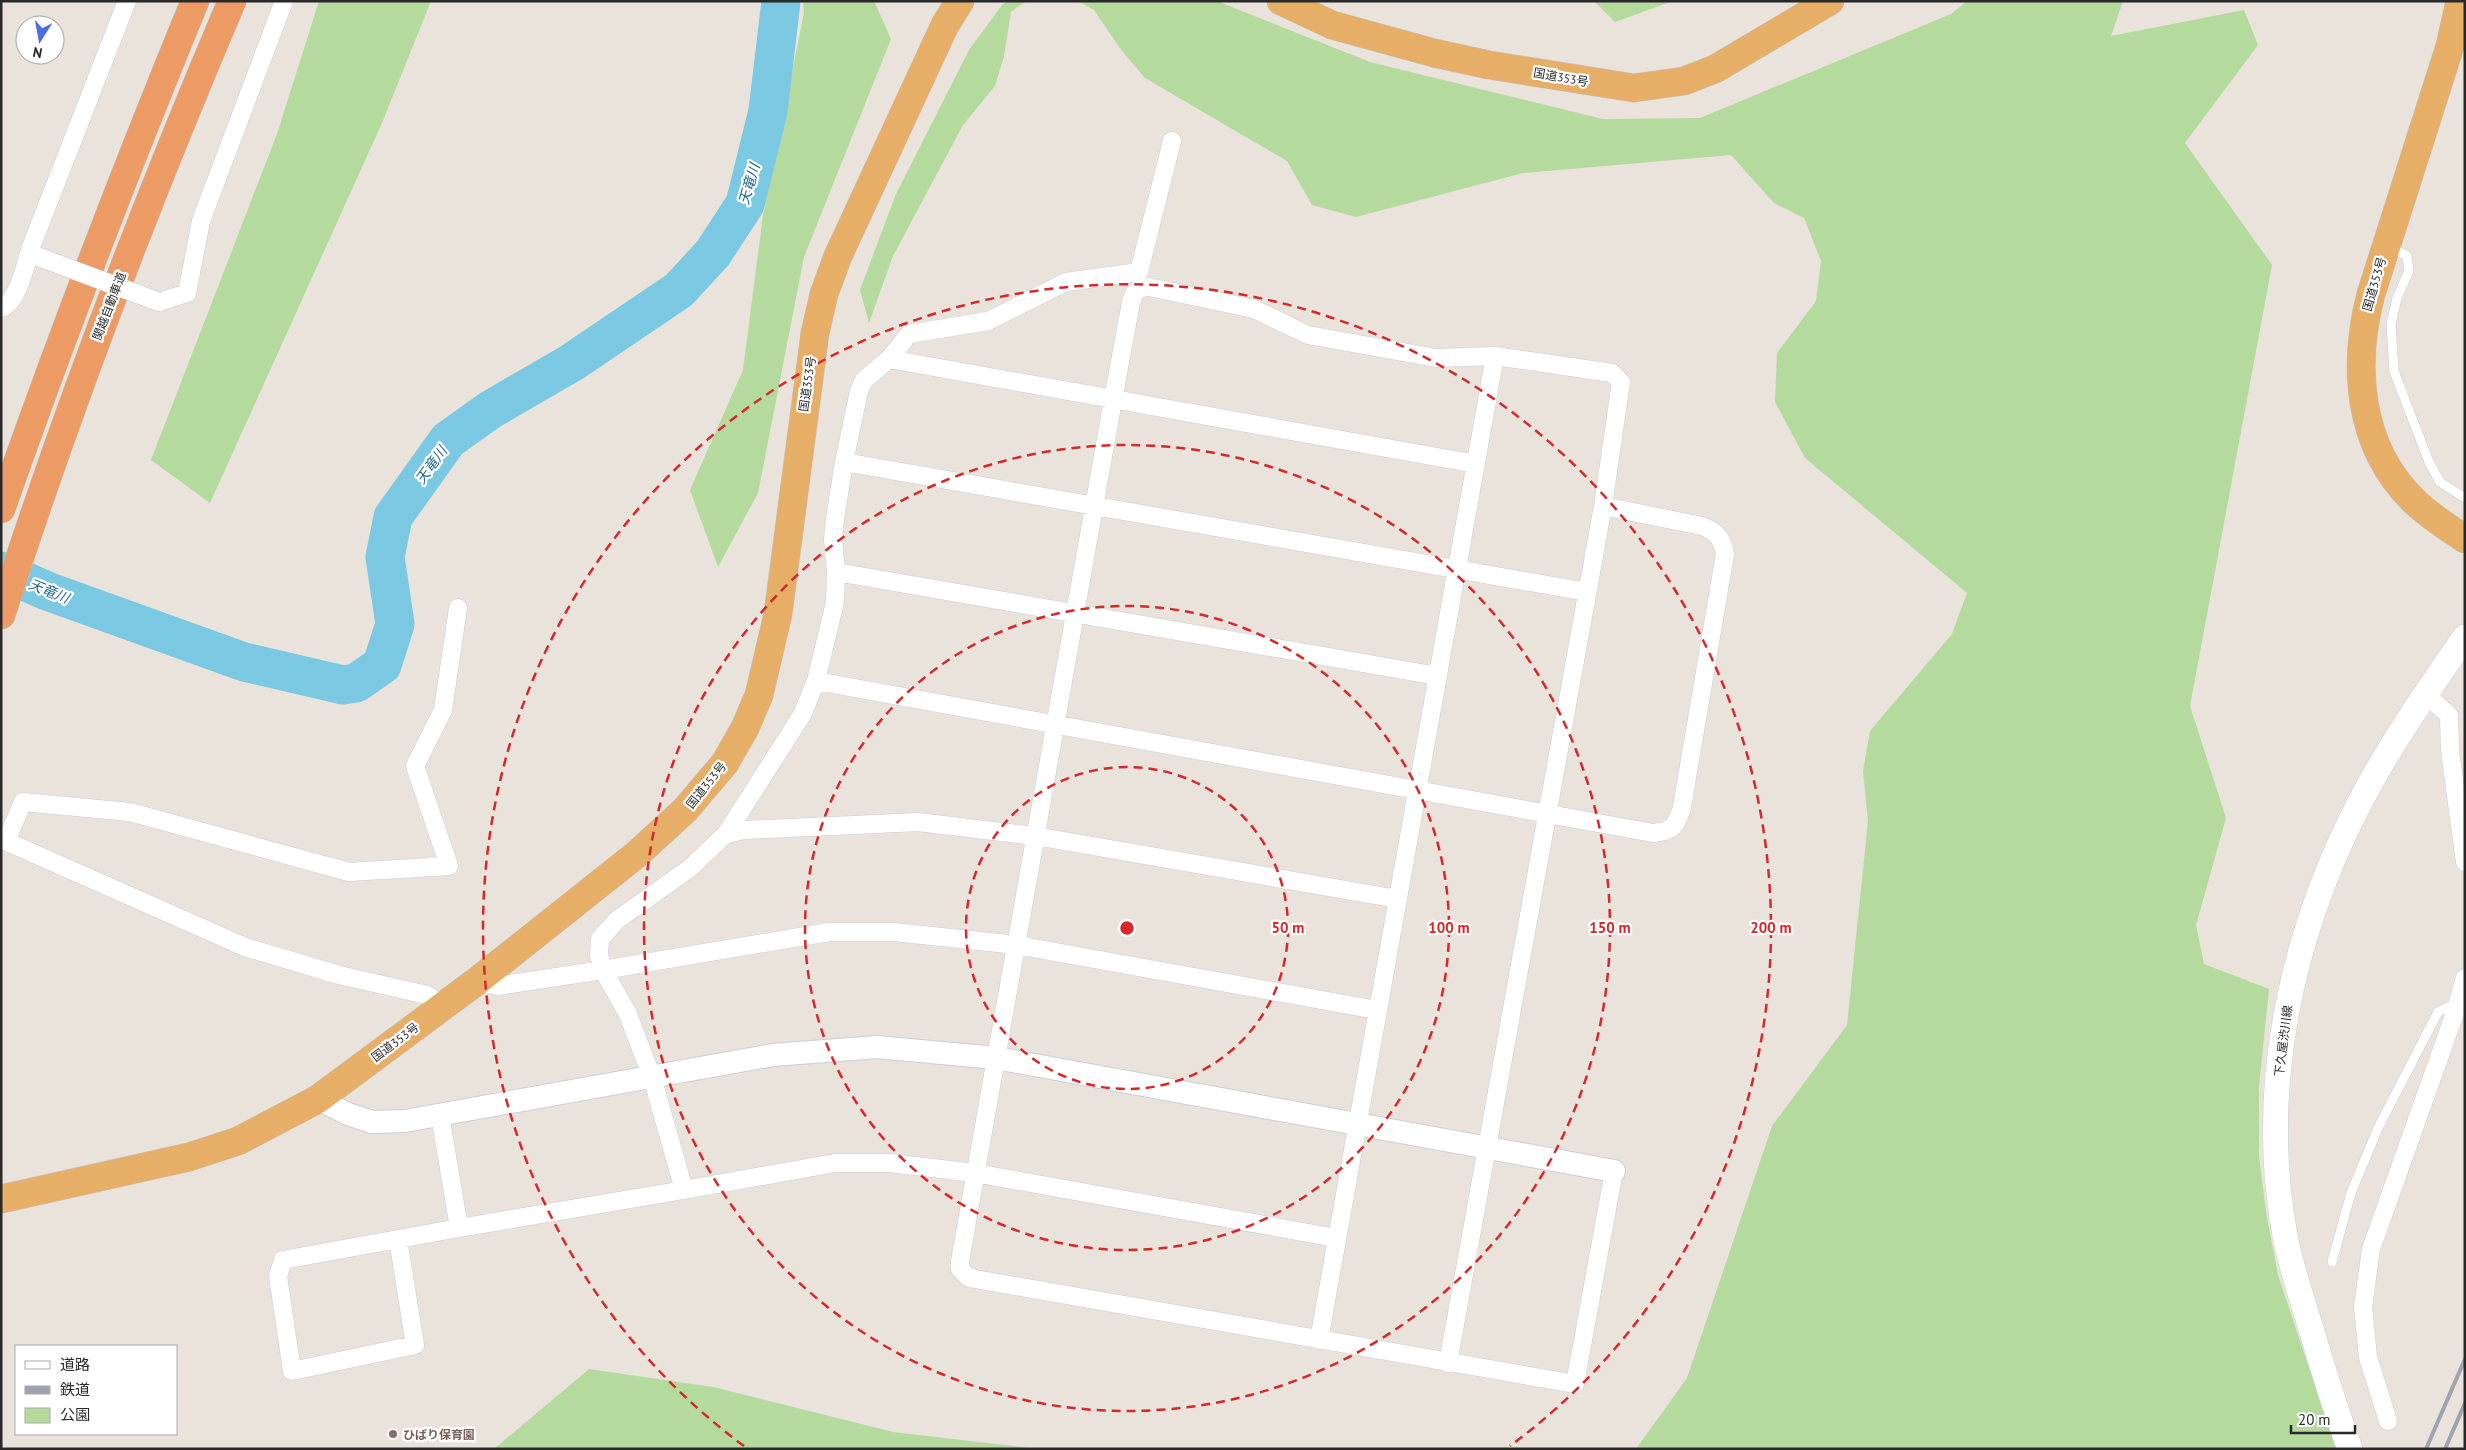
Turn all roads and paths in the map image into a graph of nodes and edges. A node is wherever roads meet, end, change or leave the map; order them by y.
1 (127, 1) edge
2 (195, 1) edge
3 (232, 1) edge
4 (284, 1) edge
5 (960, 1) edge
6 (1281, 1) edge
7 (1830, 1) edge
8 (2460, 1) edge
9 (1172, 142) dead end
10 (2385, 245) junction
11 (35, 252) junction
12 (1, 308) edge
13 (1495, 356) junction
14 (889, 359) junction
15 (1113, 400) junction
16 (844, 462) junction
17 (1476, 464) junction
18 (2465, 498) edge
19 (1603, 506) junction
20 (1094, 507) junction
21 (1, 510) edge
22 (2465, 539) edge
23 (1457, 568) junction
24 (836, 572) junction
25 (1587, 592) junction
26 (458, 608) dead end
27 (1075, 615) junction
28 (1, 616) edge
29 (2465, 637) edge
30 (1438, 676) junction
31 (816, 681) junction
32 (2425, 694) junction
33 (1055, 725) junction
34 (1418, 789) junction
35 (1547, 815) junction
36 (726, 834) junction
37 (1034, 836) junction
38 (4, 840) edge
39 (2465, 862) edge
40 (1398, 899) junction
41 (1016, 945) junction
42 (603, 970) junction
43 (2465, 978) edge
44 (477, 981) junction
45 (2458, 1002) junction
46 (444, 1006) junction
47 (1377, 1010) junction
48 (996, 1058) junction
49 (652, 1077) junction
50 (318, 1099) junction
51 (440, 1115) junction
52 (1356, 1123) junction
53 (1488, 1147) junction
54 (1614, 1171) joint
55 (975, 1173) junction
56 (684, 1190) junction
57 (1, 1199) edge
58 (458, 1228) junction
59 (1336, 1238) junction
60 (398, 1239) junction
61 (2332, 1262) dead end
62 (1318, 1340) junction
63 (1448, 1363) junction
64 (2388, 1421) dead end
65 (2350, 1449) edge

1 - 11 street
2 - 21 highway
3 - 28 highway, 関越自動車道
4 - 11 street, bridge
5 - 44 highway, 国道353号
6 - 7 highway, 国道353号
8 - 10 highway, 国道353号
9 - 14 street
10 - 18 lane
10 - 22 highway, 国道353号
11 - 12 street
13 - 15 street
13 - 17 street
13 - 19 street
14 - 15 street
14 - 16 street
15 - 17 street
15 - 20 street
16 - 20 street
16 - 24 street
17 - 23 street
19 - 25 street
19 - 35 street
20 - 23 street
20 - 27 street
23 - 25 street
23 - 30 street
24 - 27 street
24 - 31 street
25 - 35 street
26 - 38 street
27 - 30 street
27 - 33 street
29 - 32 main road, 下久屋渋川線
30 - 34 street
31 - 33 street
31 - 36 street
32 - 39 street
32 - 65 main road, 下久屋渋川線
33 - 34 street
33 - 37 street
34 - 35 street
34 - 40 street
35 - 53 street
36 - 37 street
36 - 42 street
37 - 40 street
37 - 41 street
38 - 46 street
40 - 47 street
41 - 42 street
41 - 47 street
41 - 48 street
42 - 44 street
42 - 49 street
43 - 45 street
44 - 46 highway, 国道353号
45 - 61 lane
45 - 64 street
46 - 50 highway, 国道353号
47 - 52 street
48 - 49 street
48 - 52 street
48 - 55 street
49 - 51 street
49 - 56 street
50 - 51 street
50 - 57 highway, 国道353号
51 - 58 street
52 - 53 street
52 - 59 street
53 - 54 street
53 - 63 street
54 - 63 street
55 - 56 street
55 - 59 street
55 - 62 street
56 - 58 street
58 - 60 street
59 - 62 street
60 - 60 street
62 - 63 street

